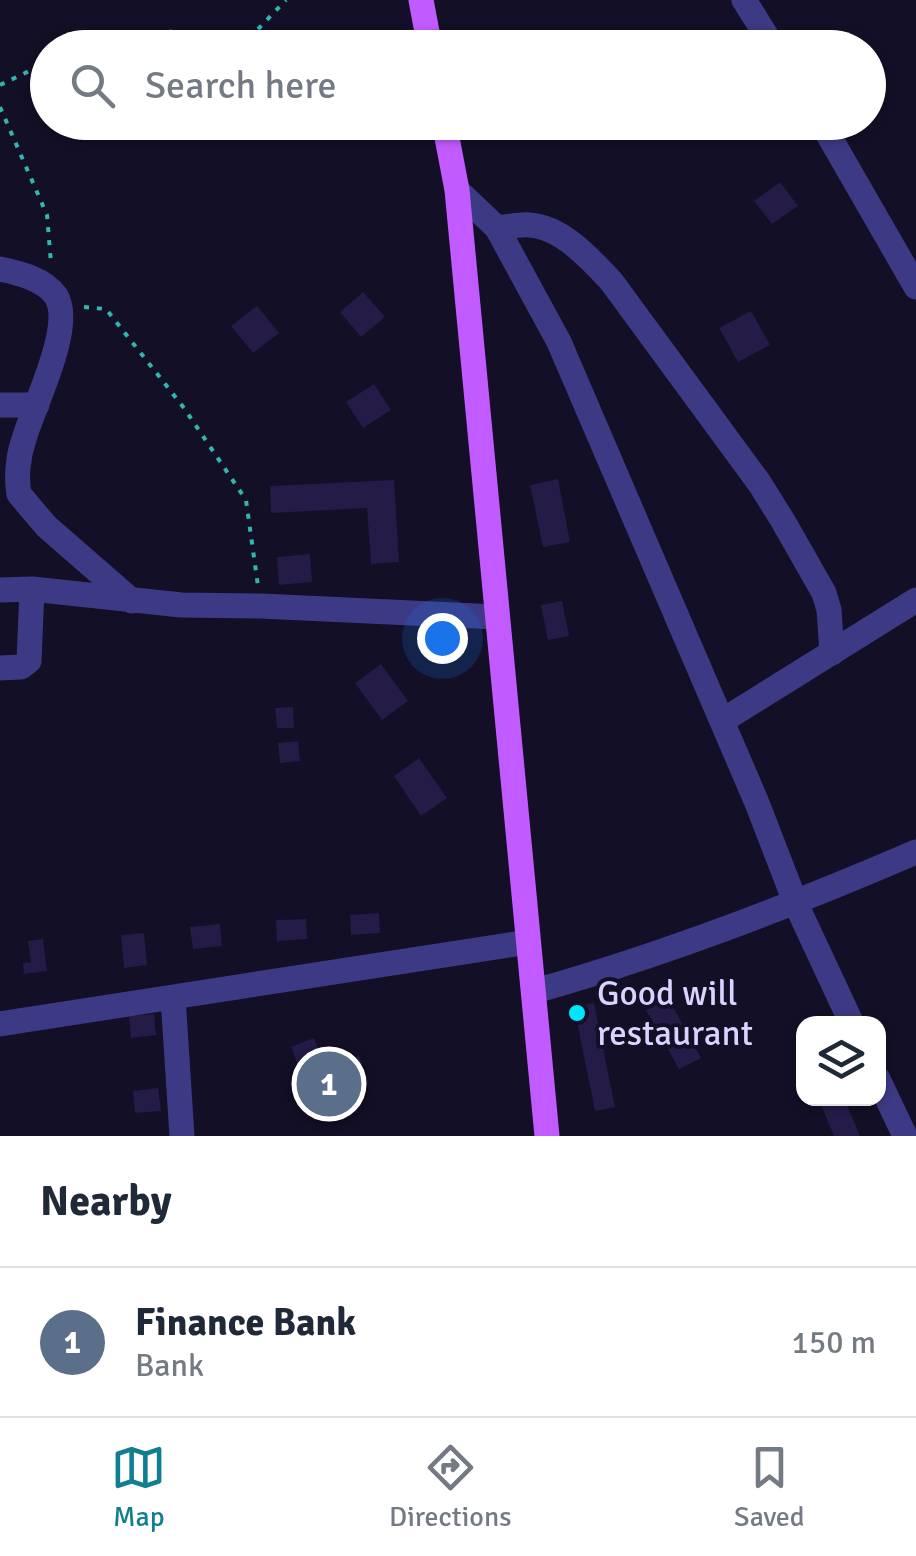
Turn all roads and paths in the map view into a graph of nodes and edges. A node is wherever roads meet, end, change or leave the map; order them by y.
1 (286, 0) edge
2 (421, 0) edge
3 (744, 0) edge
4 (257, 30) edge
5 (427, 30) edge
6 (763, 30) edge
7 (30, 71) edge
8 (0, 85) edge
9 (0, 107) edge
10 (447, 140) edge
11 (830, 140) edge
12 (457, 190) junction
13 (497, 228) junction
14 (0, 269) edge
15 (916, 287) edge
16 (57, 299) junction
17 (0, 405) edge
18 (37, 406) junction
19 (32, 589) junction
20 (0, 590) edge
21 (916, 600) edge
22 (132, 601) junction
23 (261, 606) junction
24 (497, 618) junction
25 (832, 653) junction
26 (0, 668) edge
27 (722, 721) junction
28 (916, 852) edge
29 (796, 904) junction
30 (528, 942) junction
31 (535, 992) junction
32 (173, 997) junction
33 (848, 1016) edge
34 (0, 1024) edge
35 (886, 1096) edge
36 (182, 1136) edge
37 (547, 1136) edge
38 (905, 1136) edge

1 - 4 path
2 - 5 main road
3 - 6 street
7 - 8 path
9 - 16 path
10 - 12 main road
11 - 15 street
12 - 13 street
12 - 24 main road
13 - 25 street
13 - 27 street
14 - 16 street
16 - 18 street
16 - 23 path
17 - 18 street
18 - 22 street
19 - 20 street
19 - 22 street
19 - 26 street
21 - 25 street
22 - 23 street
23 - 24 street
24 - 30 main road
25 - 27 street
27 - 29 street
28 - 29 street
29 - 31 street
29 - 33 street
30 - 31 main road
30 - 32 street
31 - 37 main road
32 - 34 street
32 - 36 street
35 - 38 street

